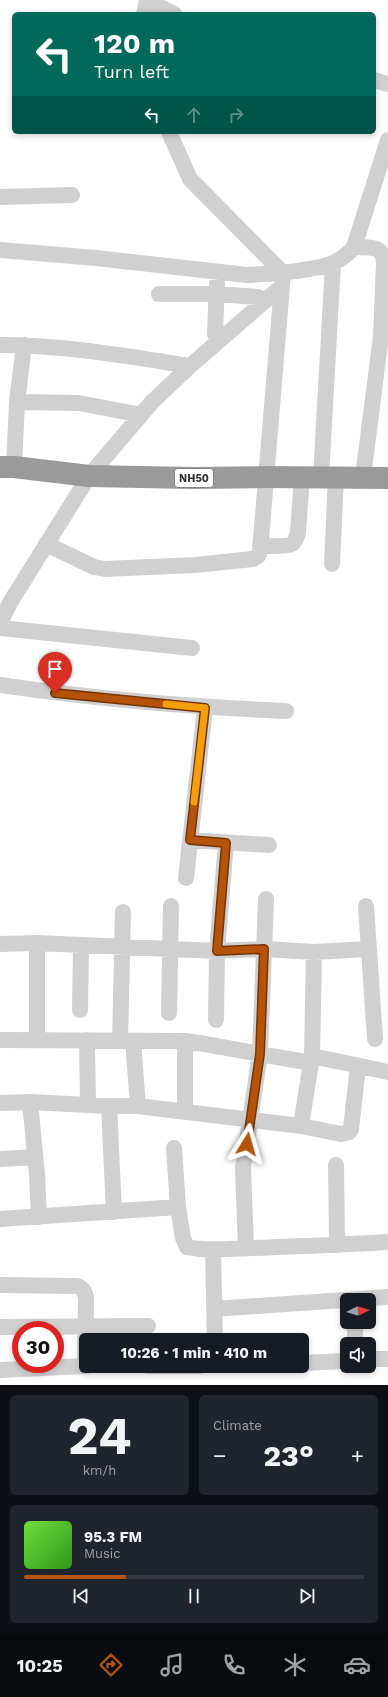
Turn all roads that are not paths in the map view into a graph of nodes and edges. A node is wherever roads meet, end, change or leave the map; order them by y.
1 (147, 0) edge
2 (150, 0) edge
3 (144, 12) edge
4 (170, 12) edge
5 (376, 81) edge
6 (388, 84) edge
7 (170, 134) edge
8 (388, 140) edge
9 (72, 195) dead end
10 (0, 197) edge
11 (354, 247) junction
12 (0, 250) edge
13 (333, 264) junction
14 (218, 272) junction
15 (282, 279) junction
16 (159, 294) dead end
17 (217, 294) junction
18 (258, 297) dead end
19 (215, 334) dead end
20 (0, 345) edge
21 (24, 345) junction
22 (190, 366) junction
23 (17, 402) junction
24 (141, 415) junction
25 (7, 467) edge
26 (89, 476) junction
27 (266, 477) junction
28 (320, 477) junction
29 (363, 478) junction
30 (388, 478) edge
31 (46, 544) junction
32 (260, 546) junction
33 (332, 564) dead end
34 (0, 623) edge
35 (0, 628) edge
36 (192, 648) dead end
37 (0, 685) edge
38 (205, 708) junction
39 (286, 711) dead end
40 (190, 840) junction
41 (226, 843) junction
42 (269, 845) dead end
43 (186, 878) dead end
44 (266, 899) dead end
45 (171, 906) dead end
46 (366, 906) dead end
47 (123, 912) dead end
48 (37, 943) junction
49 (0, 944) edge
50 (81, 946) junction
51 (122, 947) junction
52 (169, 949) junction
53 (264, 949) junction
54 (368, 949) junction
55 (217, 951) junction
56 (314, 952) junction
57 (80, 1010) dead end
58 (169, 1013) dead end
59 (216, 1020) dead end
60 (37, 1039) junction
61 (375, 1039) dead end
62 (0, 1040) edge
63 (87, 1040) junction
64 (127, 1041) junction
65 (185, 1041) junction
66 (260, 1054) junction
67 (312, 1060) junction
68 (358, 1066) junction
69 (388, 1072) edge
70 (30, 1102) junction
71 (0, 1103) edge
72 (88, 1105) junction
73 (109, 1106) junction
74 (138, 1106) junction
75 (185, 1112) junction
76 (250, 1120) junction
77 (301, 1126) junction
78 (174, 1148) dead end
79 (35, 1157) junction
80 (0, 1158) edge
81 (336, 1165) dead end
82 (178, 1207) junction
83 (114, 1212) junction
84 (39, 1217) junction
85 (0, 1219) edge
86 (388, 1242) edge
87 (337, 1245) junction
88 (246, 1248) junction
89 (213, 1249) junction
90 (0, 1285) edge
91 (388, 1297) edge
92 (376, 1298) edge
93 (340, 1300) edge
94 (214, 1309) junction
95 (148, 1326) dead end
96 (0, 1327) edge
97 (86, 1327) junction
98 (86, 1333) edge
99 (215, 1333) edge
100 (376, 1359) edge
101 (388, 1359) edge
102 (340, 1361) edge
103 (309, 1363) edge
104 (79, 1366) edge
105 (0, 1370) edge

1 - 3 street
2 - 4 street
5 - 6 street
7 - 15 street
8 - 11 street
9 - 10 street
11 - 13 street
11 - 29 street
12 - 14 street
13 - 15 street
13 - 28 street
14 - 15 street
14 - 17 street
15 - 22 street
15 - 27 street
16 - 17 street
17 - 18 street
17 - 19 street
20 - 21 street
21 - 22 street
21 - 23 street
22 - 24 street
23 - 24 street
23 - 25 street
24 - 26 street
25 - 26 highway, NH50
26 - 27 highway, NH50
26 - 31 street
27 - 28 highway, NH50
27 - 32 street
28 - 29 highway, NH50
28 - 32 street
28 - 33 street
29 - 30 highway, NH50
31 - 32 street
31 - 34 street
35 - 36 street
37 - 38 street
38 - 39 street
38 - 40 street
40 - 41 street
40 - 43 street
41 - 42 street
41 - 55 street
44 - 53 street
45 - 52 street
46 - 54 street
47 - 51 street
48 - 49 street
48 - 50 street
48 - 60 street
50 - 51 street
50 - 57 street
51 - 52 street
51 - 64 street
52 - 55 street
52 - 58 street
53 - 55 street
53 - 56 street
53 - 66 street
54 - 56 street
54 - 61 street
55 - 59 street
56 - 67 street
60 - 62 street
60 - 63 street
63 - 64 street
63 - 72 street
64 - 65 street
64 - 74 street
65 - 66 street
65 - 75 street
66 - 67 street
66 - 76 street
67 - 68 street
67 - 77 street
68 - 69 street
68 - 77 street
70 - 71 street
70 - 72 street
70 - 79 street
72 - 73 street
73 - 74 street
73 - 83 street
74 - 75 street
75 - 76 street
76 - 77 street
76 - 88 street
78 - 82 street
79 - 80 street
79 - 84 street
81 - 87 street
82 - 83 street
82 - 89 street
83 - 84 street
84 - 85 street
86 - 87 street
87 - 88 street
88 - 89 street
89 - 94 street
90 - 97 street
91 - 92 street
93 - 94 street
94 - 99 street
95 - 97 street
96 - 97 street
97 - 98 street
100 - 101 street
102 - 103 street
104 - 105 street

